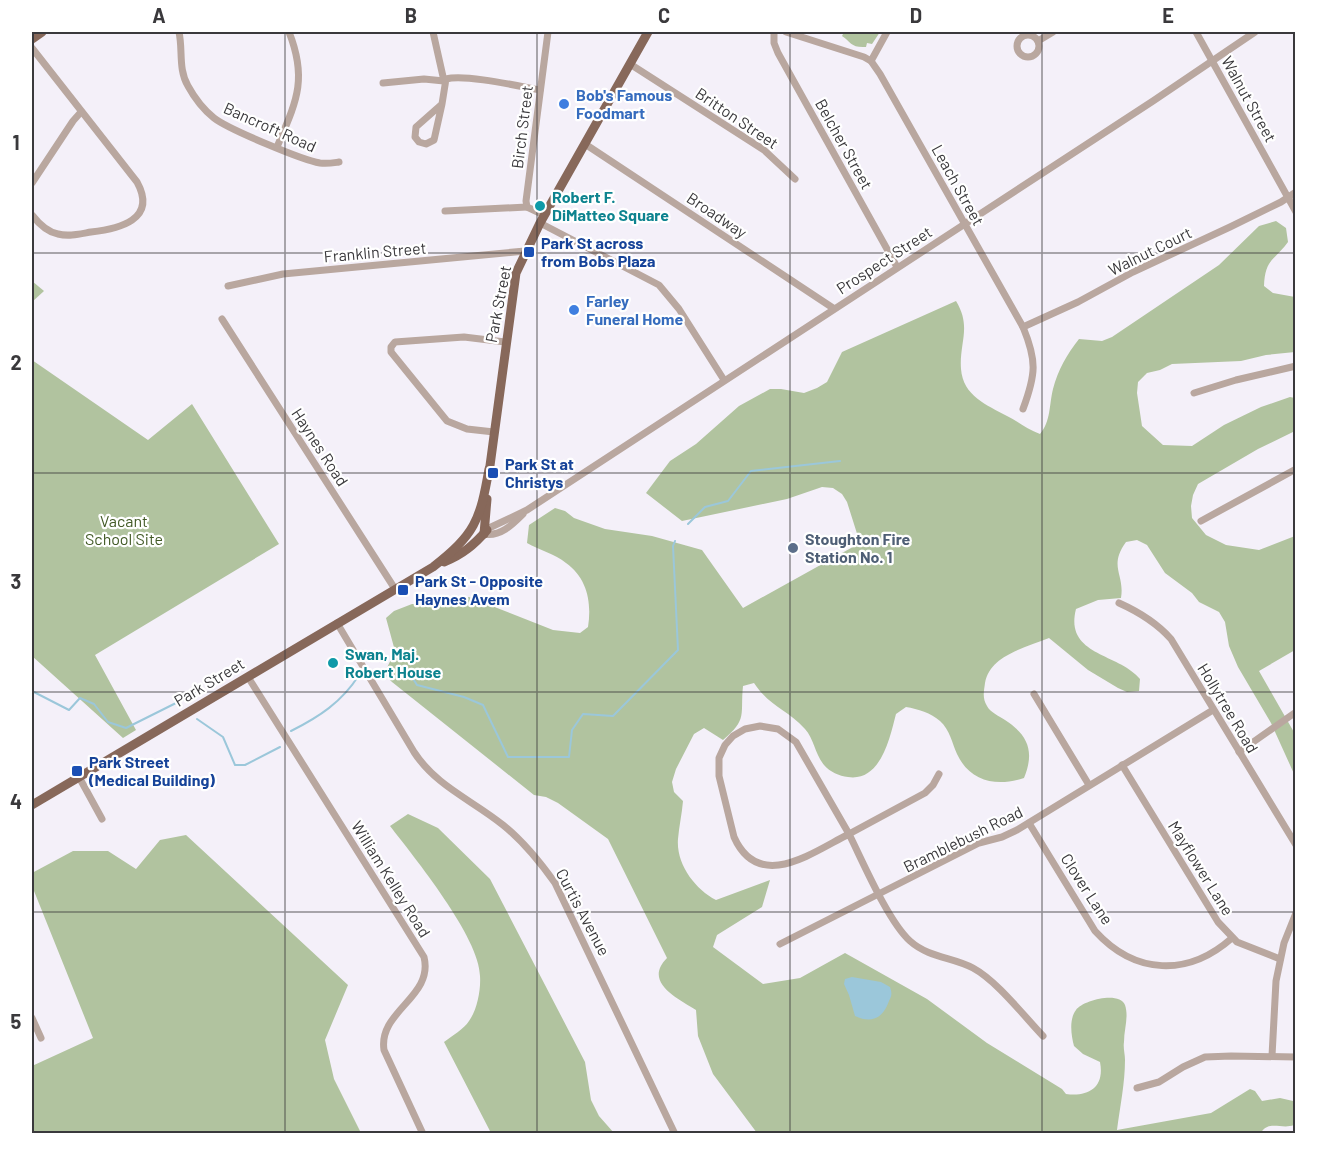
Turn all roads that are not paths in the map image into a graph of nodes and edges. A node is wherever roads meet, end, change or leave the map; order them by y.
1 (42, 32) edge
2 (180, 32) edge
3 (289, 32) edge
4 (434, 32) edge
5 (548, 32) edge
6 (648, 32) edge
7 (774, 32) edge
8 (786, 32) edge
9 (887, 32) edge
10 (1053, 32) edge
11 (1196, 32) edge
12 (1255, 32) edge
13 (32, 39) edge
14 (1038, 41) dead end
15 (32, 48) edge
16 (871, 61) junction
17 (1212, 61) junction
18 (630, 64) junction
19 (444, 81) junction
20 (383, 83) dead end
21 (540, 90) junction
22 (441, 104) junction
23 (81, 112) junction
24 (585, 144) junction
25 (277, 147) junction
26 (339, 162) dead end
27 (795, 178) dead end
28 (32, 183) edge
29 (1296, 192) edge
30 (1287, 197) junction
31 (527, 207) junction
32 (445, 212) dead end
33 (1296, 212) edge
34 (32, 215) edge
35 (542, 219) junction
36 (964, 224) junction
37 (525, 251) junction
38 (897, 267) junction
39 (228, 286) dead end
40 (833, 309) junction
41 (222, 319) dead end
42 (1023, 327) junction
43 (506, 342) junction
44 (1296, 366) edge
45 (724, 380) junction
46 (1194, 393) dead end
47 (1023, 409) dead end
48 (494, 432) junction
49 (489, 469) junction
50 (1296, 469) edge
51 (487, 510) junction
52 (527, 510) junction
53 (1201, 522) dead end
54 (488, 527) junction
55 (473, 529) junction
56 (433, 567) junction
57 (395, 589) junction
58 (1119, 603) dead end
59 (338, 623) junction
60 (248, 677) junction
61 (1034, 694) dead end
62 (1213, 710) junction
63 (1296, 712) edge
64 (1239, 752) junction
65 (1122, 765) junction
66 (939, 774) dead end
67 (79, 777) junction
68 (1089, 785) junction
69 (32, 805) edge
70 (102, 819) dead end
71 (1029, 823) junction
72 (849, 834) junction
73 (1296, 845) edge
74 (880, 894) junction
75 (1296, 913) edge
76 (1232, 938) junction
77 (780, 944) dead end
78 (1280, 959) junction
79 (32, 1018) edge
80 (1043, 1036) dead end
81 (41, 1038) dead end
82 (1272, 1056) junction
83 (1296, 1057) edge
84 (1137, 1088) dead end
85 (423, 1134) edge
86 (675, 1134) edge

1 - 13 main road
2 - 25 street, Bancroft Road
3 - 25 street
4 - 19 street
5 - 21 street, Birch Street
6 - 18 main road, Park Street
7 - 38 street, Belcher Street
8 - 16 street
9 - 16 street
10 - 14 street
11 - 17 street, Walnut Street
12 - 17 street, Prospect Street
15 - 23 street
16 - 36 street, Leach Street
17 - 30 street, Walnut Street
17 - 36 street, Prospect Street
18 - 24 main road, Park Street
18 - 27 street, Britton Street
19 - 20 street
19 - 21 street
19 - 22 street
21 - 31 street, Birch Street
22 - 22 street
23 - 28 street
23 - 34 street
24 - 35 main road, Park Street
24 - 40 street, Broadway
25 - 26 street, Bancroft Road
29 - 30 street, Walnut Court
30 - 33 street, Walnut Street
30 - 42 street, Walnut Court
31 - 32 street
31 - 35 street
35 - 37 main road, Park Street
35 - 45 street
36 - 38 street, Prospect Street
36 - 42 street, Leach Street
37 - 39 street, Franklin Street
37 - 43 main road, Park Street
38 - 40 street, Prospect Street
40 - 45 street, Prospect Street
41 - 57 street, Haynes Road
42 - 47 street, Leach Street
43 - 48 main road, Park Street
43 - 48 street
44 - 46 street
45 - 52 street, Prospect Street
48 - 49 main road, Park Street
49 - 51 main road, Park Street
49 - 55 main road, Park Street
50 - 53 street
51 - 54 main road, Park Street
51 - 54 main road, Park Street
52 - 54 street, Prospect Street
52 - 54 street, Prospect Street
54 - 55 main road
54 - 56 main road, Park Street
55 - 56 main road, Park Street
56 - 57 main road, Park Street
57 - 59 main road, Park Street
58 - 62 street, Hollytree Road
59 - 60 main road, Park Street
59 - 86 street, Curtis Avenue
60 - 67 main road, Park Street
60 - 85 street, William Kelley Road
61 - 68 street
62 - 64 street, Hollytree Road
62 - 65 street, Bramblebush Road
63 - 64 street
64 - 73 street, Hollytree Road
65 - 68 street, Bramblebush Road
65 - 76 street, Mayflower Lane
66 - 72 street
67 - 69 main road, Park Street
67 - 70 street
68 - 71 street, Bramblebush Road
71 - 74 street, Bramblebush Road
71 - 76 street, Clover Lane
72 - 72 street
72 - 74 street
74 - 77 street, Bramblebush Road
74 - 80 street
75 - 78 street
76 - 78 street, Mayflower Lane
78 - 82 street
79 - 81 street
82 - 83 street
82 - 84 street

